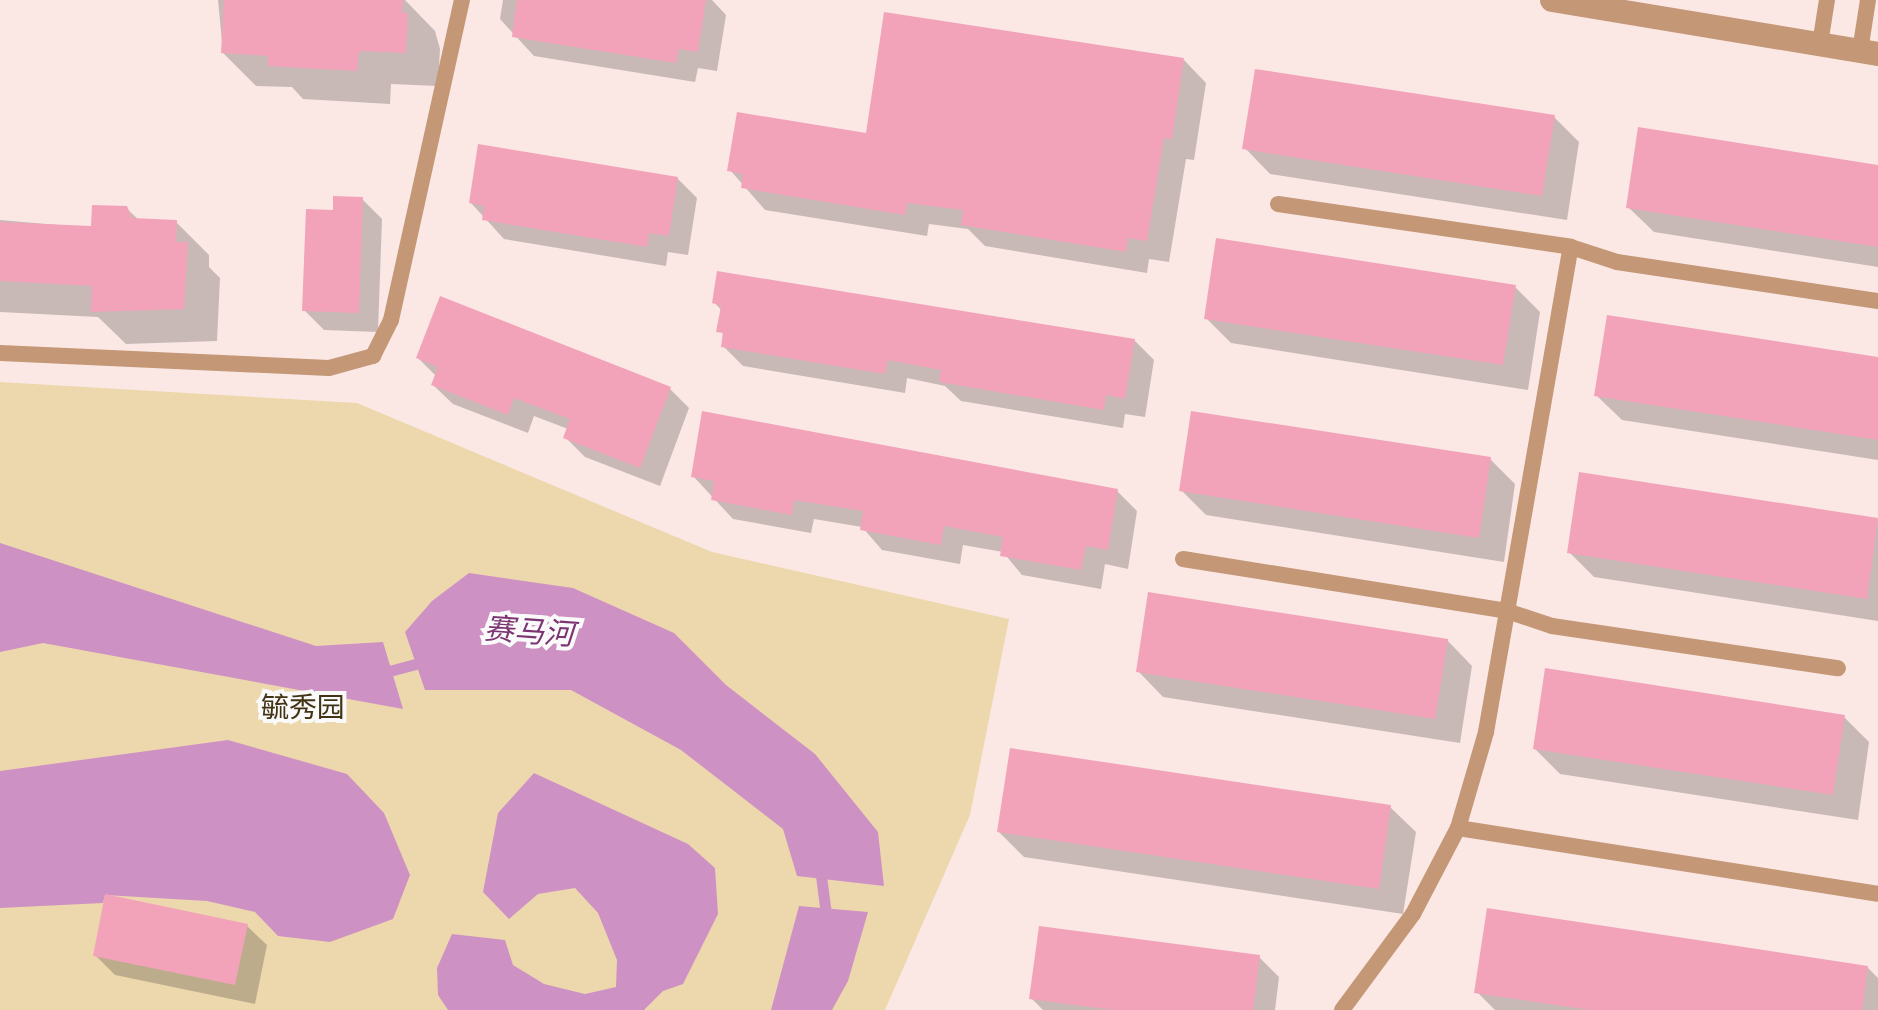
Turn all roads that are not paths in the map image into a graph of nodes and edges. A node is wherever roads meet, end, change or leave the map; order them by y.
1 (462, 0) edge
2 (1552, 0) edge
3 (1827, 0) edge
4 (1868, 0) edge
5 (1820, 44) junction
6 (1869, 52) edge
7 (1278, 204) dead end
8 (1571, 247) junction
9 (1878, 301) edge
10 (0, 353) edge
11 (1183, 559) dead end
12 (1507, 611) junction
13 (1838, 668) dead end
14 (1458, 828) junction
15 (1878, 894) edge
16 (1342, 1010) edge

1 - 10 lane
2 - 5 street
3 - 5 lane
4 - 6 lane
5 - 6 street
7 - 8 lane
8 - 9 lane
8 - 12 lane
11 - 12 lane
12 - 13 lane
12 - 14 lane
14 - 15 lane
14 - 16 lane

